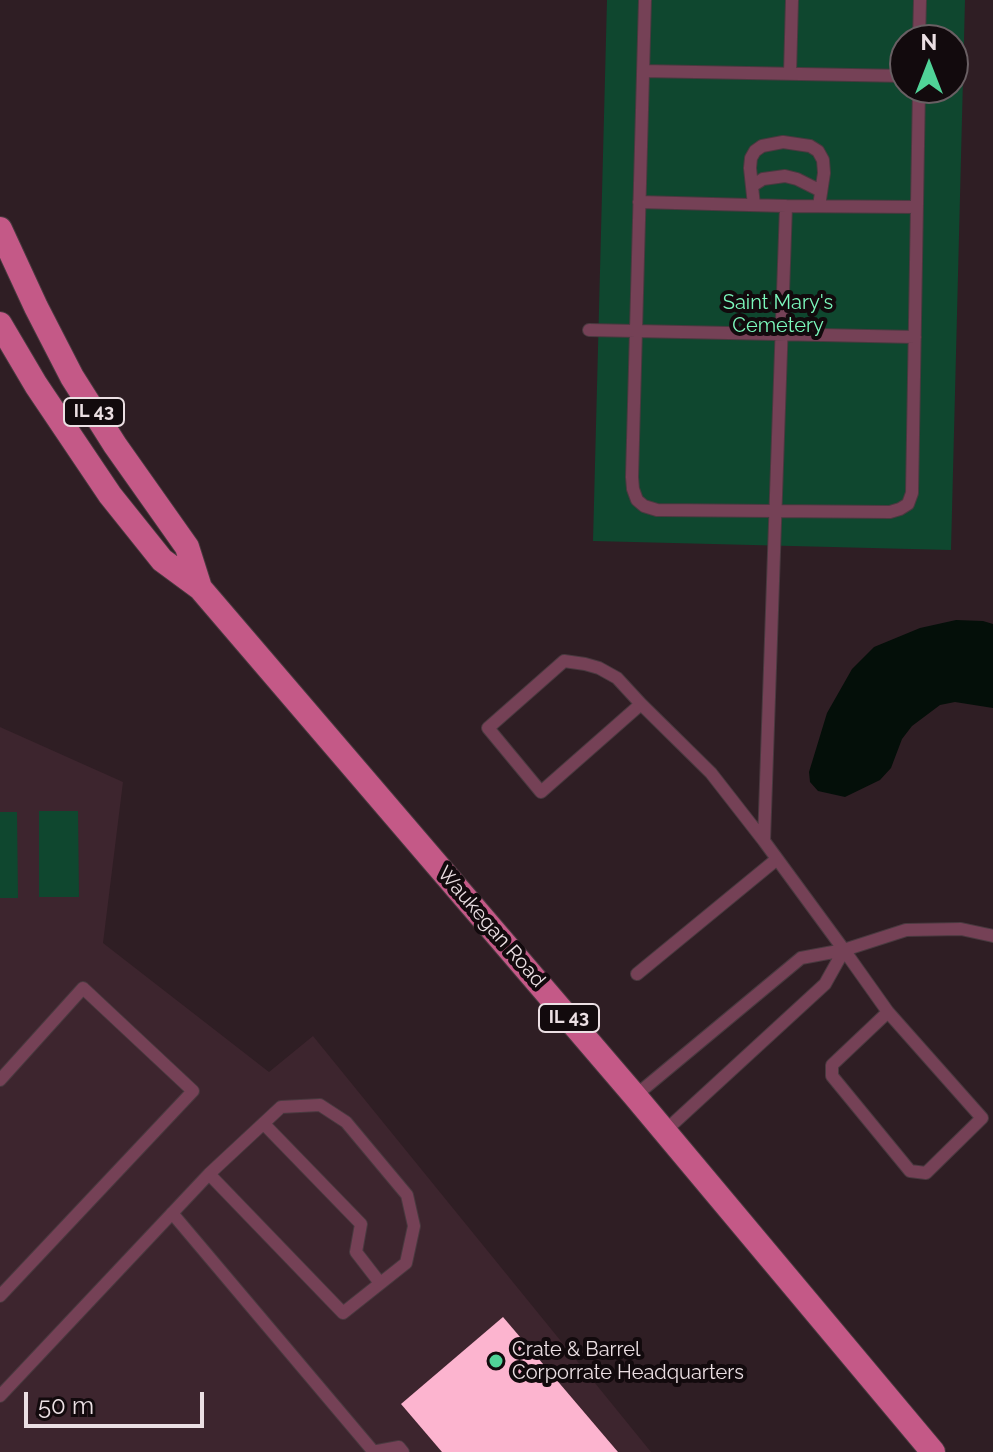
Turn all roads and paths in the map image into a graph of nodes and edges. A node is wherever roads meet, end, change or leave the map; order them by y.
1 (645, 0) edge
2 (792, 0) edge
3 (920, 0) edge
4 (919, 24) edge
5 (643, 71) junction
6 (790, 74) junction
7 (889, 76) edge
8 (919, 104) edge
9 (752, 186) junction
10 (821, 191) junction
11 (639, 202) junction
12 (754, 205) junction
13 (786, 206) junction
14 (819, 206) junction
15 (917, 207) junction
16 (0, 229) edge
17 (0, 324) edge
18 (589, 330) dead end
19 (636, 331) junction
20 (782, 335) junction
21 (915, 337) junction
22 (776, 512) junction
23 (200, 588) junction
24 (641, 704) junction
25 (764, 841) junction
26 (777, 859) junction
27 (993, 936) edge
28 (844, 950) junction
29 (637, 974) dead end
30 (888, 1012) junction
31 (0, 1080) edge
32 (635, 1096) junction
33 (264, 1124) junction
34 (665, 1131) junction
35 (209, 1174) junction
36 (172, 1213) junction
37 (380, 1283) junction
38 (0, 1296) edge
39 (0, 1396) edge
40 (373, 1452) edge
41 (403, 1452) edge
42 (933, 1452) edge

1 - 5 lane
2 - 6 lane
3 - 4 lane
5 - 6 lane
5 - 11 lane
6 - 7 lane
8 - 15 lane
9 - 10 lane
9 - 10 lane
9 - 12 lane
10 - 14 lane
11 - 12 lane
11 - 19 lane
12 - 13 lane
13 - 14 lane
13 - 20 lane
14 - 15 lane
15 - 21 lane
16 - 23 main road, Waukegan Road / IL 43
17 - 23 main road, Waukegan Road / IL 43
18 - 19 lane
19 - 20 lane
19 - 22 lane
20 - 21 lane
20 - 22 lane
21 - 22 lane
22 - 25 lane
23 - 32 main road, Waukegan Road / IL 43
24 - 24 lane
24 - 25 lane
25 - 26 lane
26 - 28 lane
26 - 29 lane
27 - 28 lane
28 - 30 lane
28 - 32 lane
28 - 34 lane
30 - 30 lane
31 - 38 lane
32 - 34 main road, Waukegan Road / IL 43
33 - 35 lane
33 - 37 lane
33 - 37 lane
34 - 42 main road, Waukegan Road / IL 43
35 - 36 lane
35 - 37 lane
36 - 39 lane
36 - 40 lane
40 - 41 lane

